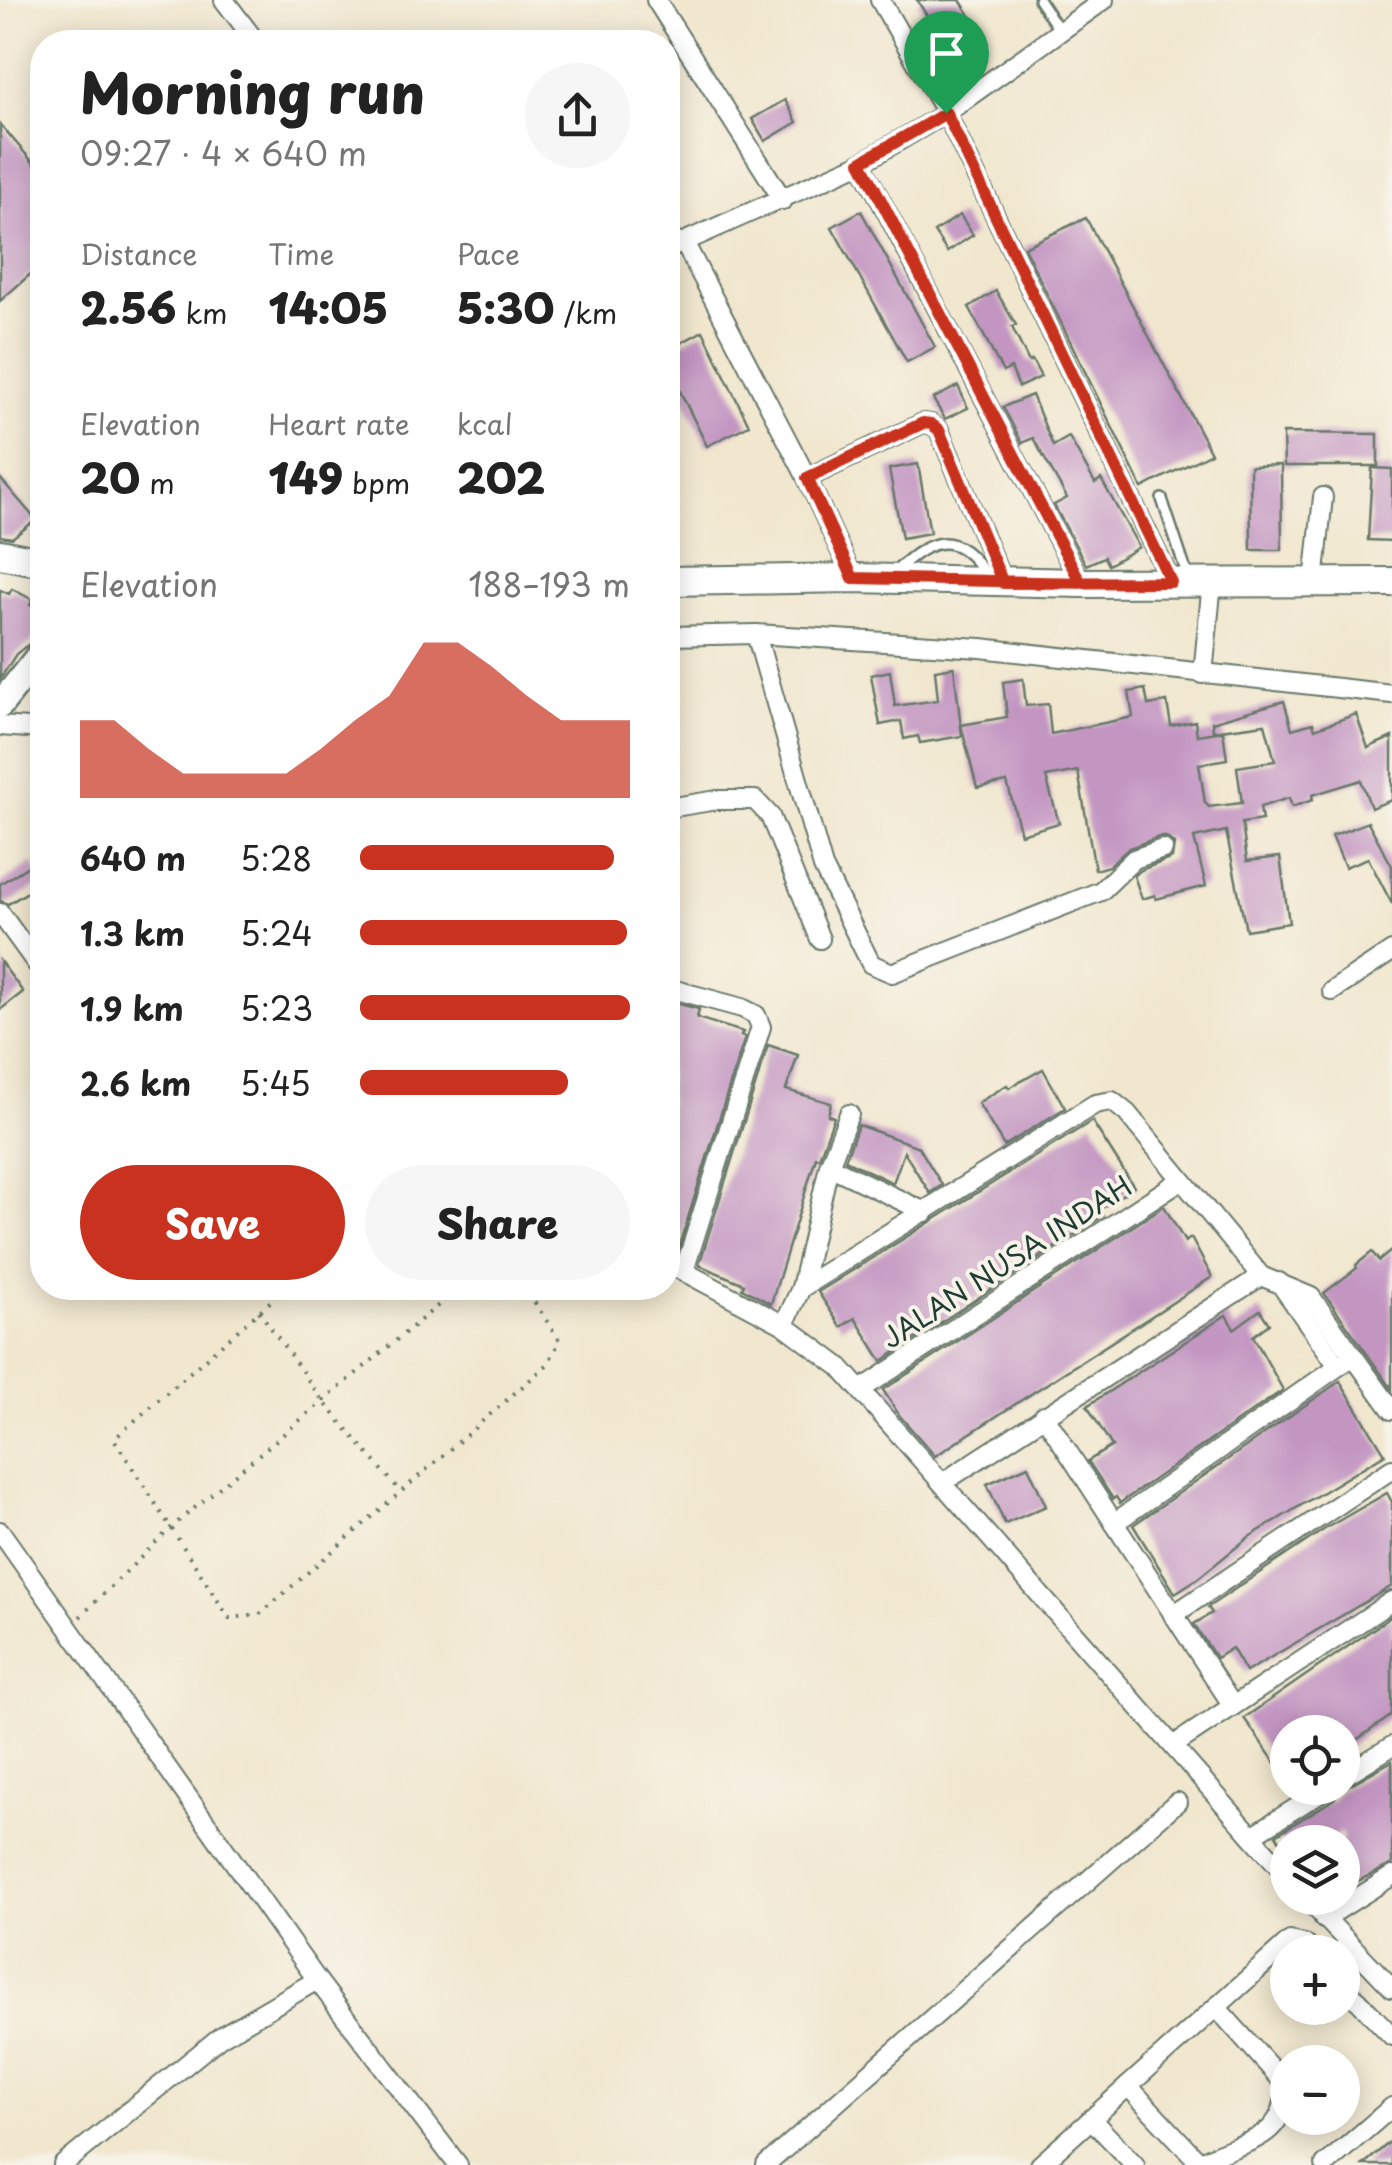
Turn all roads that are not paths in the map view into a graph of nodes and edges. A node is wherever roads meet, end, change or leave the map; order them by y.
1 (224, 0) edge
2 (656, 0) edge
3 (880, 0) edge
4 (1039, 0) edge
5 (1104, 0) edge
6 (247, 30) edge
7 (675, 30) edge
8 (1060, 31) junction
9 (680, 38) edge
10 (946, 113) junction
11 (861, 162) junction
12 (783, 200) junction
13 (680, 244) edge
14 (680, 253) edge
15 (807, 478) junction
16 (1323, 497) dead end
17 (1162, 499) dead end
18 (0, 554) edge
19 (30, 560) edge
20 (853, 578) junction
21 (886, 580) junction
22 (680, 581) edge
23 (1191, 582) junction
24 (1314, 582) junction
25 (1392, 582) edge
26 (997, 583) junction
27 (1081, 583) junction
28 (756, 634) junction
29 (680, 636) edge
30 (30, 668) edge
31 (1203, 674) junction
32 (1392, 694) edge
33 (7, 698) edge
34 (0, 726) edge
35 (30, 730) edge
36 (680, 806) edge
37 (1162, 849) dead end
38 (0, 913) edge
39 (820, 939) dead end
40 (1392, 951) edge
41 (30, 954) edge
42 (680, 991) edge
43 (1332, 991) dead end
44 (849, 1114) dead end
45 (830, 1166) junction
46 (1181, 1180) junction
47 (925, 1212) junction
48 (680, 1256) edge
49 (680, 1269) edge
50 (1270, 1279) junction
51 (801, 1288) junction
52 (784, 1325) junction
53 (1346, 1361) junction
54 (862, 1389) junction
55 (1392, 1410) edge
56 (1044, 1415) junction
57 (1392, 1469) edge
58 (942, 1483) junction
59 (1114, 1523) junction
60 (0, 1531) edge
61 (1392, 1601) edge
62 (1174, 1615) junction
63 (1232, 1706) junction
64 (1174, 1745) junction
65 (1392, 1746) edge
66 (1360, 1766) edge
67 (1177, 1802) dead end
68 (1300, 1805) edge
69 (1252, 1836) junction
70 (1270, 1856) edge
71 (1392, 1876) edge
72 (1321, 1915) edge
73 (1324, 1919) junction
74 (1270, 1959) edge
75 (317, 1980) junction
76 (1392, 1988) edge
77 (1360, 2003) edge
78 (1216, 2007) junction
79 (1392, 2036) edge
80 (1128, 2086) junction
81 (1392, 2106) edge
82 (1091, 2119) junction
83 (1198, 2164) edge
84 (63, 2165) edge
85 (458, 2165) edge
86 (766, 2165) edge
87 (1040, 2165) edge
88 (1135, 2165) edge
89 (1325, 2165) edge

1 - 6 street
2 - 7 street
3 - 10 street
4 - 8 lane
5 - 8 street
8 - 10 street
9 - 12 street
10 - 11 street
10 - 23 street
11 - 12 street
11 - 27 street
12 - 13 street
14 - 15 street
15 - 20 street
15 - 26 street
16 - 24 street
17 - 23 lane
18 - 19 main road
20 - 21 main road
20 - 22 main road
21 - 26 main road
21 - 26 lane
23 - 24 main road
23 - 27 main road
23 - 31 street
24 - 25 main road
26 - 27 main road
28 - 29 street
28 - 31 street
28 - 37 street
30 - 33 main road
31 - 32 street
34 - 35 street
36 - 39 street
38 - 41 street
40 - 43 street
42 - 48 street
44 - 45 street
45 - 47 street
45 - 51 street
46 - 47 street
46 - 50 street
46 - 54 street, JALAN NUSA INDAH
47 - 51 street
49 - 52 street
50 - 53 street
50 - 56 street
51 - 52 street
52 - 54 street
53 - 55 street
53 - 59 street
54 - 58 street
56 - 58 street
56 - 59 street
57 - 62 street
58 - 64 street
59 - 62 street
60 - 75 street
61 - 63 street
62 - 63 street
63 - 64 street
64 - 69 street
65 - 66 street
67 - 86 street
68 - 69 street
69 - 70 street
71 - 73 street
72 - 73 street
73 - 76 street
74 - 78 street
75 - 84 street
75 - 85 street
77 - 79 street
78 - 80 street
78 - 83 street
80 - 82 street
80 - 83 street
81 - 89 street
82 - 87 street
82 - 88 street

